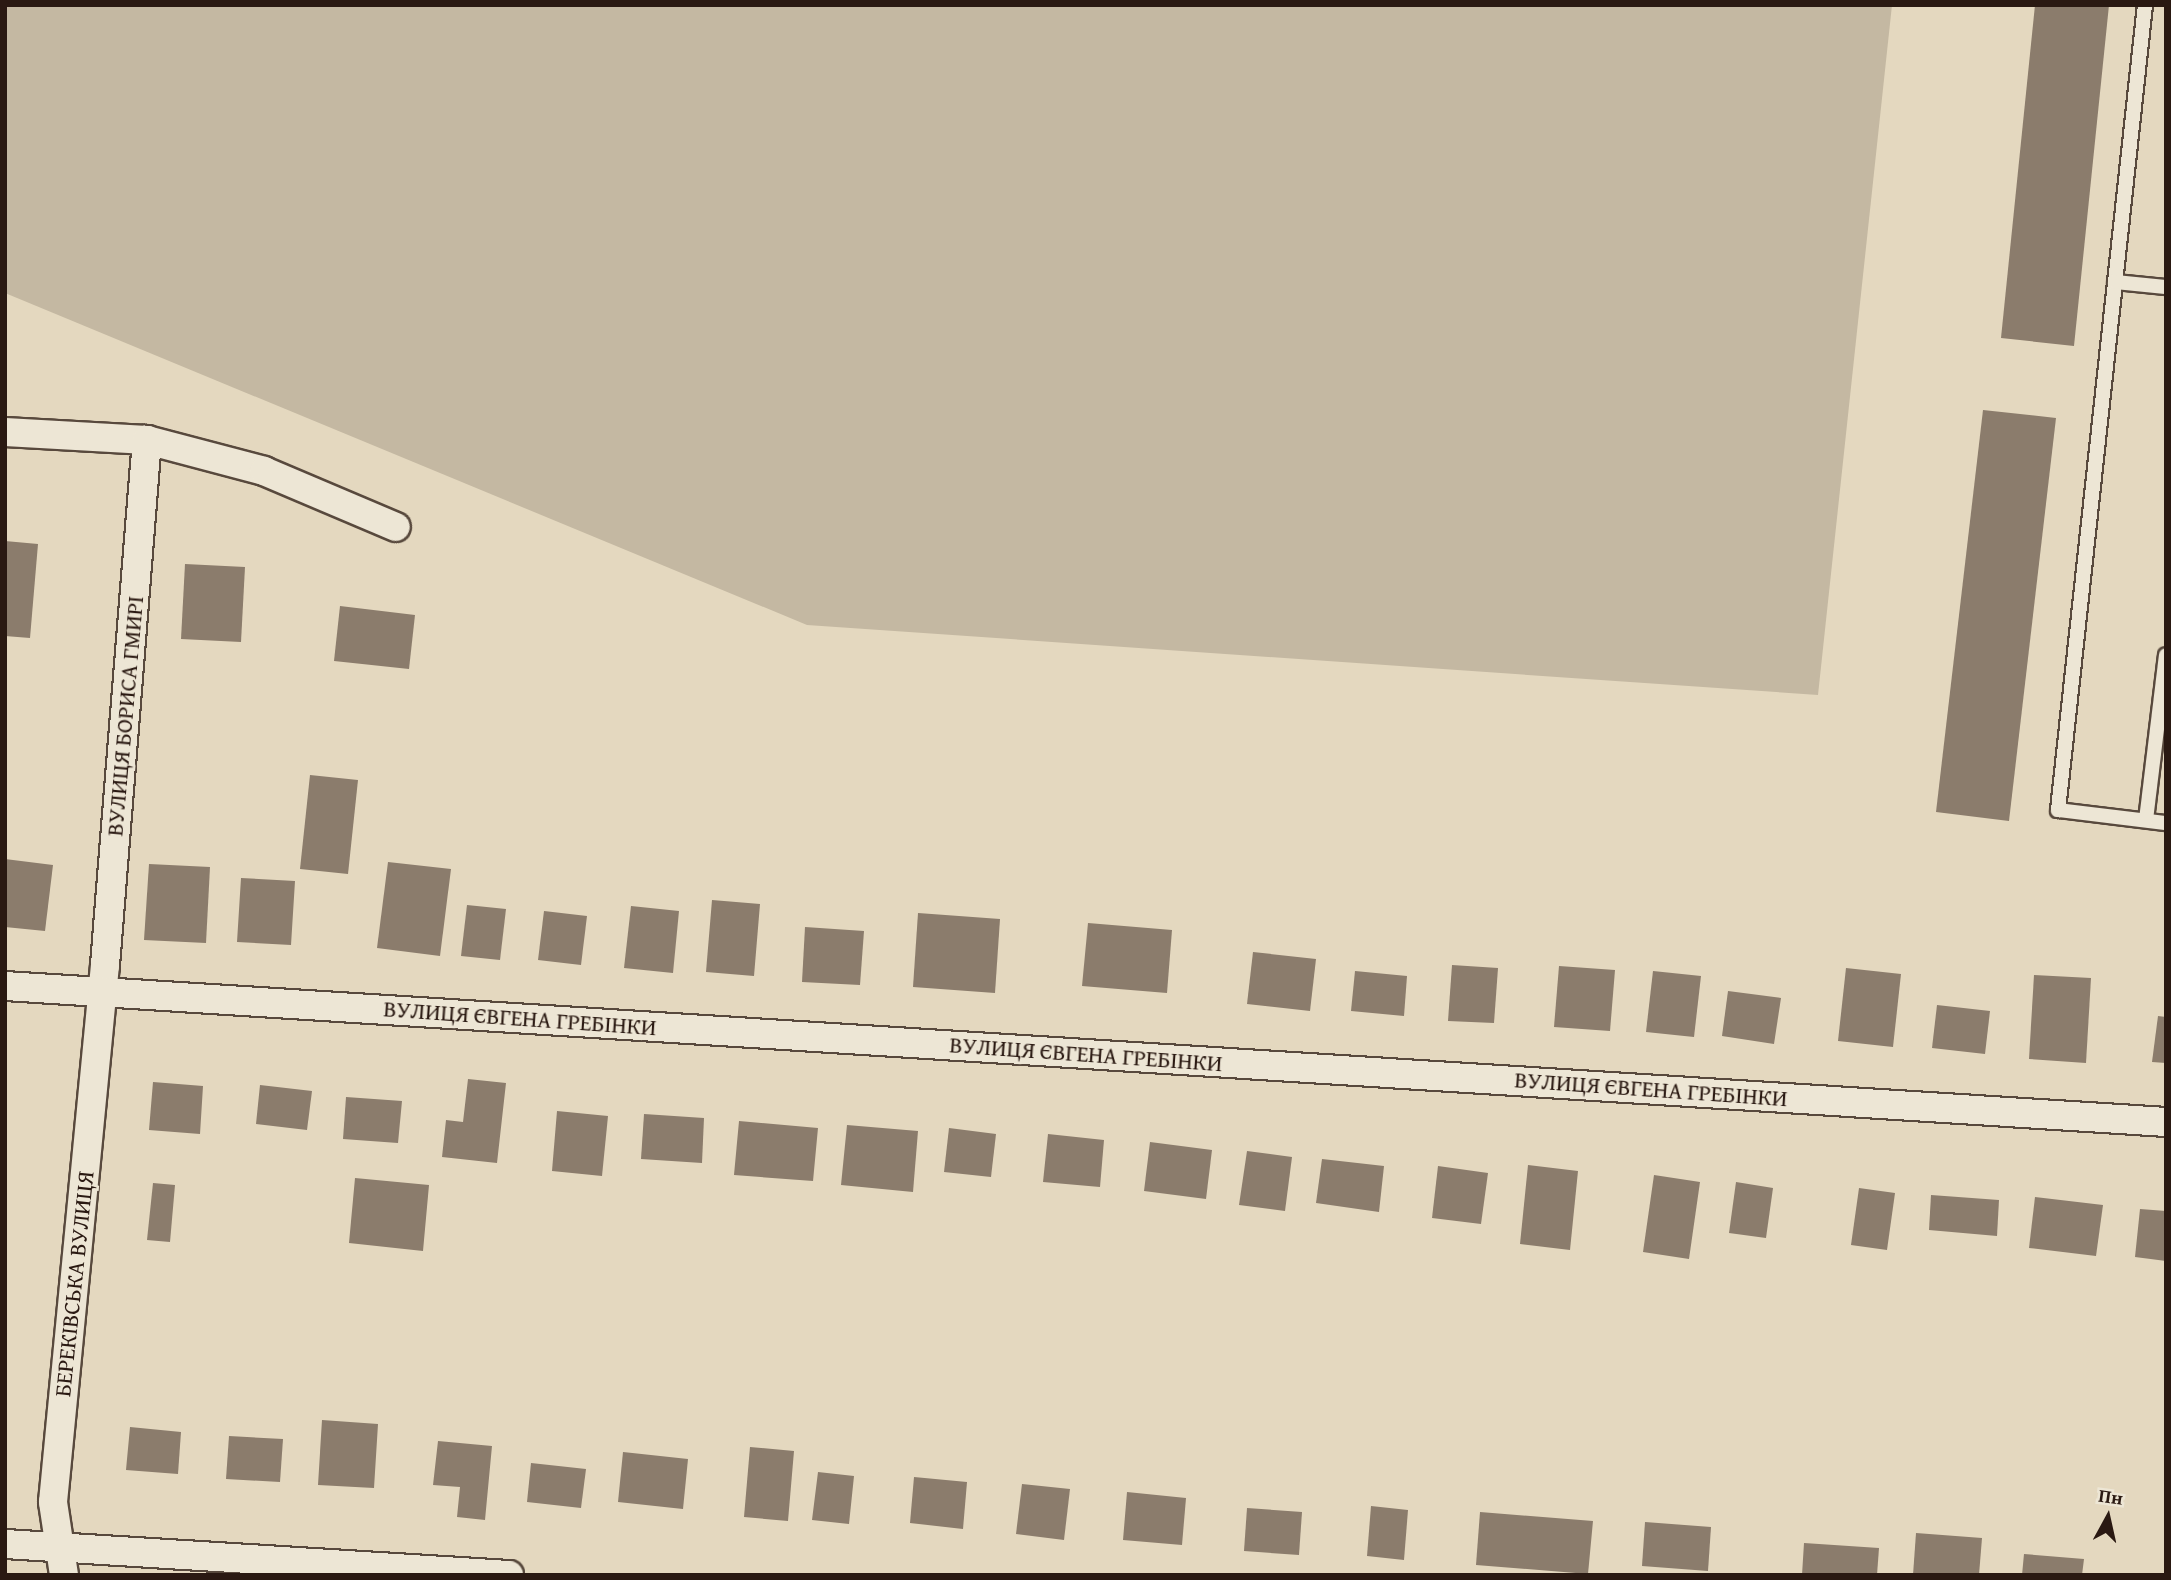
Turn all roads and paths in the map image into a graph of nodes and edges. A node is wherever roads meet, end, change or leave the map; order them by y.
1 (2145, 5) edge
2 (2115, 282) junction
3 (2166, 288) edge
4 (5, 432) edge
5 (147, 440) junction
6 (396, 527) dead end
7 (2166, 655) edge
8 (2146, 820) junction
9 (2166, 823) edge
10 (5, 986) edge
11 (102, 992) junction
12 (2166, 1122) edge
13 (5, 1544) edge
14 (58, 1547) junction
15 (64, 1575) edge
16 (509, 1575) edge

1 - 2 lane
2 - 3 lane
2 - 8 lane
4 - 5 street
5 - 6 street
5 - 11 street, ВУЛИЦЯ БОРИСА ГМИРІ
7 - 8 lane
8 - 9 lane
10 - 11 street, ВУЛИЦЯ ЄВГЕНА ГРЕБІНКИ
11 - 12 street, ВУЛИЦЯ ЄВГЕНА ГРЕБІНКИ
11 - 14 street, БЕРЕКІВСЬКА ВУЛИЦЯ
13 - 14 street
14 - 15 street, БЕРЕКІВСЬКА ВУЛИЦЯ
14 - 16 street

